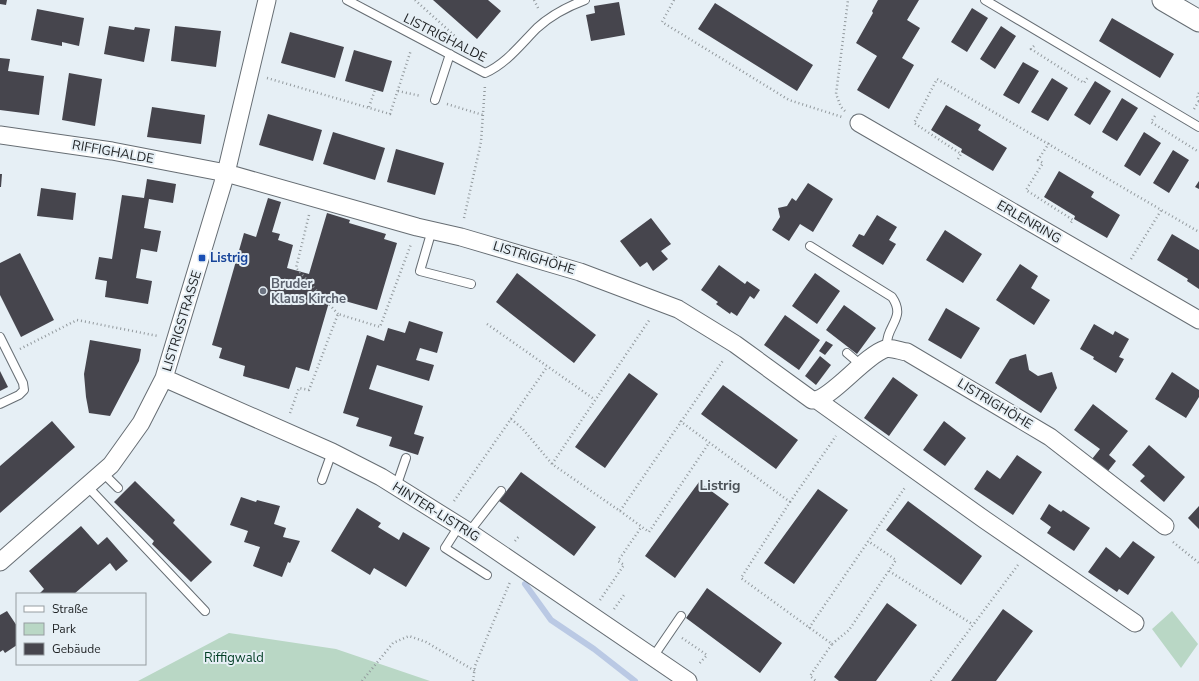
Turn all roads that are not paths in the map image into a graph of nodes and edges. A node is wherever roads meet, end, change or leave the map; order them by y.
1 (267, 0) edge
2 (348, 0) edge
3 (586, 0) edge
4 (985, 0) edge
5 (1163, 0) edge
6 (1199, 21) edge
7 (450, 54) junction
8 (435, 100) dead end
9 (859, 122) road end
10 (1199, 127) edge
11 (0, 135) edge
12 (226, 173) junction
13 (425, 228) junction
14 (810, 246) dead end
15 (471, 284) dead end
16 (1199, 320) edge
17 (0, 337) edge
18 (887, 348) junction
19 (847, 353) dead end
20 (861, 364) junction
21 (164, 378) junction
22 (817, 400) junction
23 (0, 404) edge
24 (332, 452) junction
25 (406, 458) dead end
26 (102, 472) junction
27 (322, 480) dead end
28 (87, 486) junction
29 (396, 487) junction
30 (118, 488) dead end
31 (501, 491) dead end
32 (464, 529) junction
33 (1167, 532) road end
34 (0, 562) edge
35 (487, 575) dead end
36 (205, 611) dead end
37 (681, 616) dead end
38 (1135, 623) dead end
39 (652, 656) junction
40 (688, 681) edge

1 - 12 street, LISTRIGSTRASSE
2 - 7 lane, LISTRIGHALDE
3 - 7 lane, LISTRIGHALDE
4 - 10 lane
5 - 6 street
7 - 8 lane
9 - 16 street, ERLENRING
11 - 12 street, RIFFIGHALDE
12 - 13 street, LISTRIGHÖHE
12 - 21 street, LISTRIGSTRASSE
13 - 15 lane
13 - 22 street, LISTRIGHÖHE
14 - 18 lane
17 - 23 lane
18 - 20 street
18 - 33 street, LISTRIGHÖHE
19 - 20 lane
20 - 22 street
21 - 24 street, HINTER-LISTRIG
21 - 26 street, LISTRIGSTRASSE
22 - 38 street, LISTRIGHÖHE
24 - 27 lane
24 - 29 street, HINTER-LISTRIG
25 - 29 lane
26 - 28 street, LISTRIGSTRASSE
26 - 30 lane
28 - 34 street, LISTRIGSTRASSE
28 - 36 lane
29 - 32 street, HINTER-LISTRIG
31 - 32 lane
32 - 35 lane
32 - 39 street, HINTER-LISTRIG
37 - 39 lane
39 - 40 street, HINTER-LISTRIG

